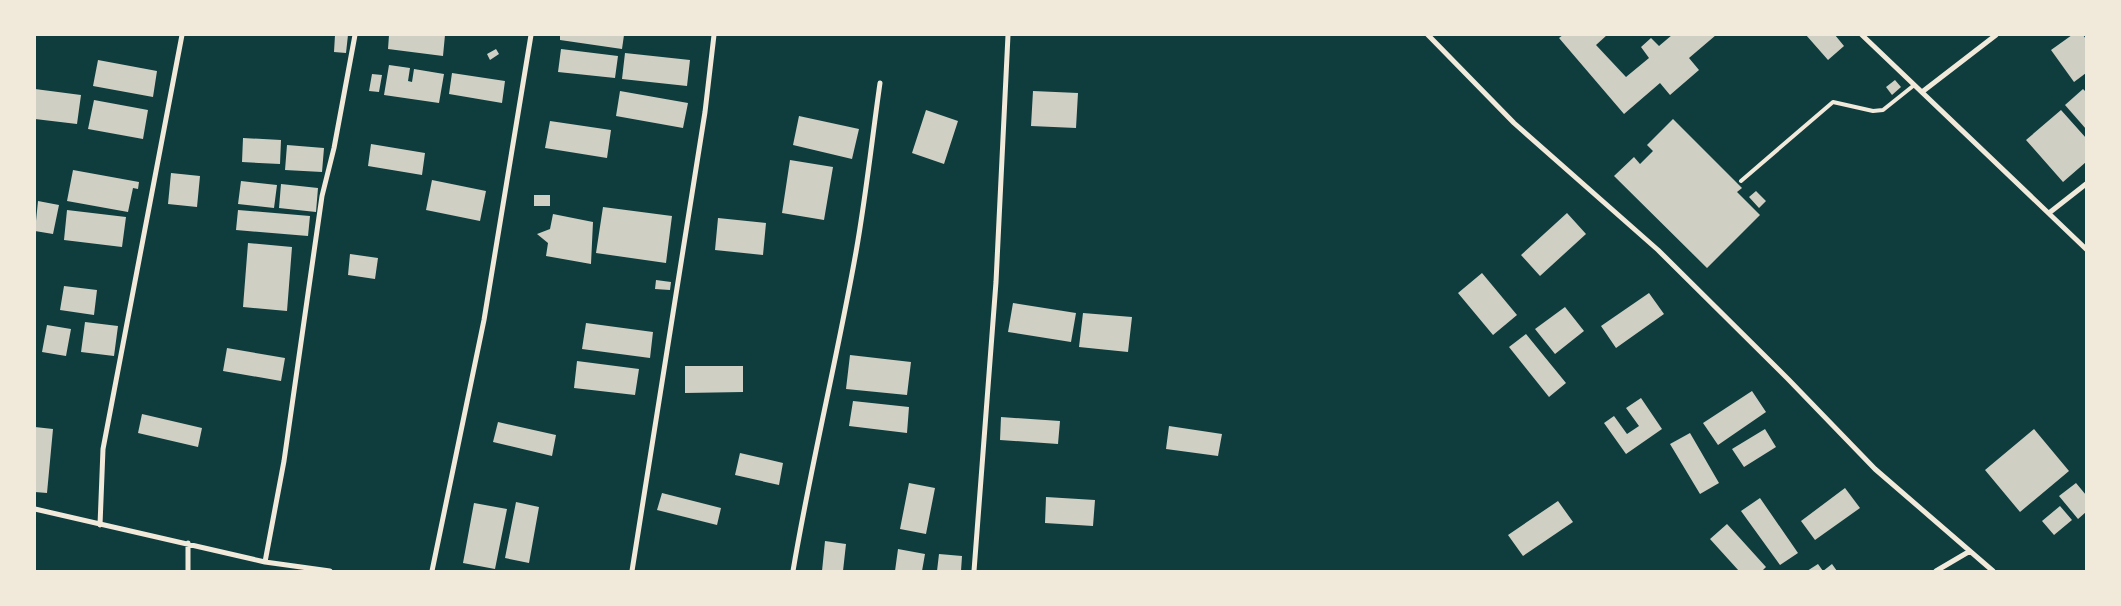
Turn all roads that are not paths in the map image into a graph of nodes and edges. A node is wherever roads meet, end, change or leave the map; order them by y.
1 (182, 35) edge
2 (355, 35) edge
3 (531, 35) edge
4 (714, 35) edge
5 (1008, 35) edge
6 (1428, 35) edge
7 (1862, 35) edge
8 (1996, 35) edge
9 (880, 83) dead end
10 (1913, 86) junction
11 (1922, 92) junction
12 (1741, 181) dead end
13 (2086, 184) edge
14 (2048, 214) junction
15 (2086, 248) edge
16 (35, 509) edge
17 (100, 525) junction
18 (188, 543) junction
19 (1970, 551) junction
20 (265, 562) junction
21 (290, 568) edge
22 (188, 571) edge
23 (330, 571) edge
24 (432, 571) edge
25 (632, 571) edge
26 (793, 571) edge
27 (974, 571) edge
28 (1936, 571) edge
29 (1993, 571) edge

1 - 17 street
2 - 20 street
3 - 24 street
4 - 25 street
5 - 27 street
6 - 19 street
7 - 10 street
8 - 11 street
9 - 26 street
10 - 11 street
10 - 12 lane
11 - 14 street
13 - 14 street
14 - 15 street
16 - 17 street
17 - 18 street
18 - 20 street
18 - 22 street
19 - 28 street
19 - 29 street
20 - 21 street
21 - 23 street

